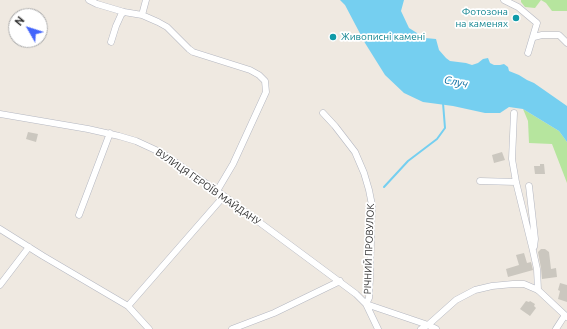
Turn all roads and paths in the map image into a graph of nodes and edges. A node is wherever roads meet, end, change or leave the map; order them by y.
1 (89, 0) edge
2 (146, 0) edge
3 (504, 0) edge
4 (124, 12) junction
5 (142, 15) junction
6 (534, 36) junction
7 (111, 42) dead end
8 (567, 43) edge
9 (528, 53) dead end
10 (322, 112) dead end
11 (514, 113) dead end
12 (0, 114) edge
13 (110, 134) junction
14 (480, 181) dead end
15 (516, 182) junction
16 (529, 186) dead end
17 (217, 191) junction
18 (224, 196) junction
19 (79, 215) dead end
20 (0, 228) edge
21 (29, 247) junction
22 (533, 251) junction
23 (340, 281) junction
24 (0, 285) edge
25 (538, 290) junction
26 (366, 304) junction
27 (128, 306) junction
28 (566, 316) edge
29 (428, 325) junction
30 (149, 329) edge
31 (232, 329) edge
32 (378, 329) edge
33 (421, 329) edge
34 (436, 329) edge
35 (556, 329) edge

1 - 4 street
2 - 5 street
3 - 6 street
4 - 5 street
4 - 7 street
5 - 17 street
6 - 8 street
6 - 9 street
10 - 26 street, РІЧНИЙ ПРОВУЛОК
11 - 15 street
12 - 13 street, ВУЛИЦЯ ГЕРОЇВ МАЙДАНУ
13 - 17 street, ВУЛИЦЯ ГЕРОЇВ МАЙДАНУ
13 - 19 street
14 - 15 street
15 - 22 street
16 - 22 street
17 - 18 street, ВУЛИЦЯ ГЕРОЇВ МАЙДАНУ
18 - 23 street, ВУЛИЦЯ ГЕРОЇВ МАЙДАНУ
18 - 27 street
20 - 21 street
21 - 24 street
21 - 27 street
22 - 25 street
23 - 26 street, ВУЛИЦЯ ГЕРОЇВ МАЙДАНУ
23 - 31 street
25 - 28 street
25 - 29 street
26 - 29 street
26 - 32 street, ВУЛИЦЯ ГЕРОЇВ МАЙДАНУ
27 - 30 street
28 - 35 street
29 - 33 street
29 - 34 street

